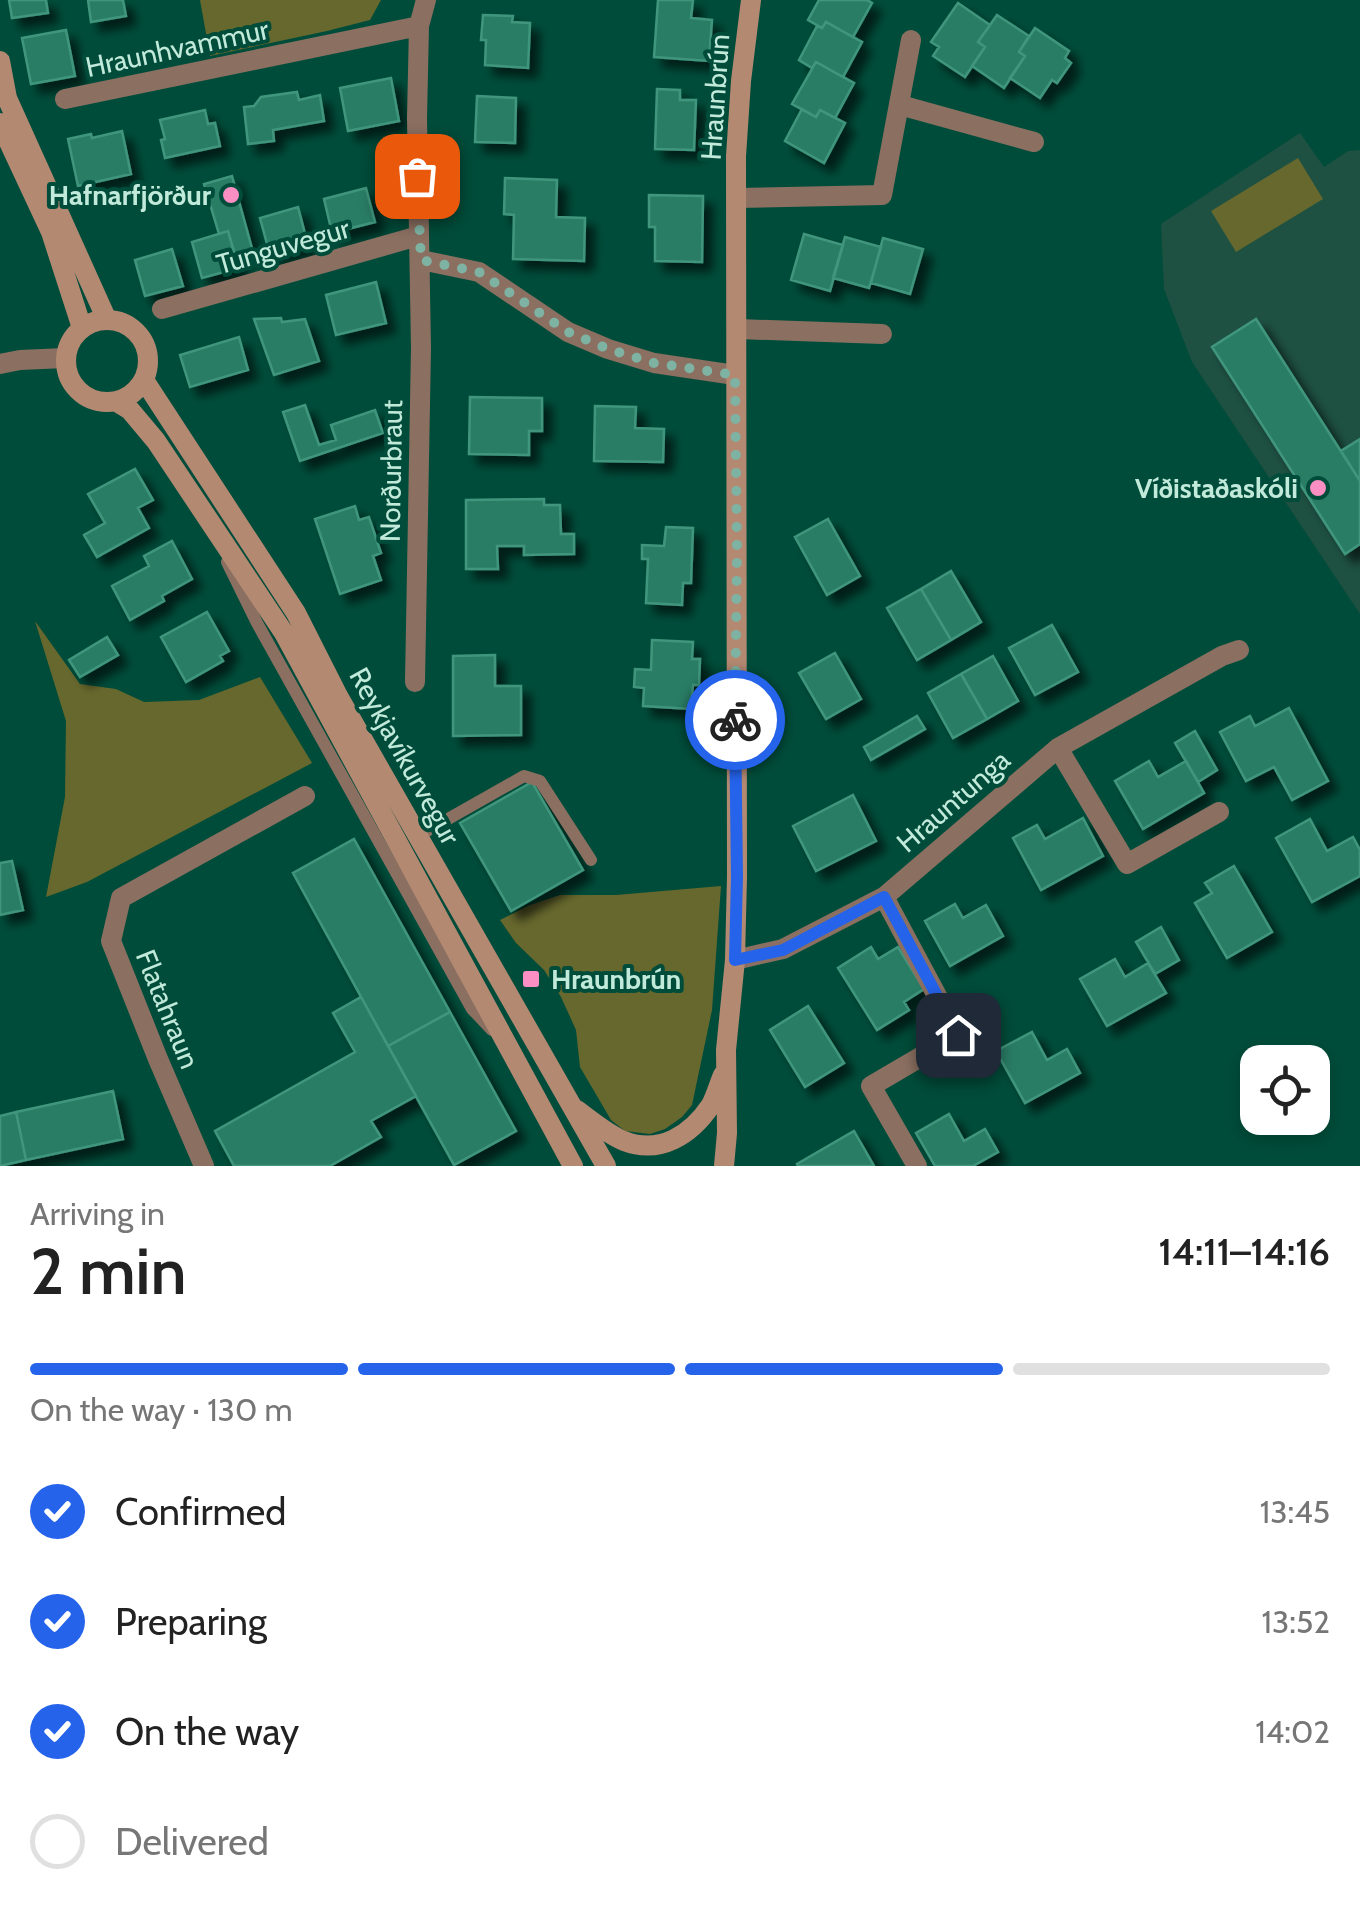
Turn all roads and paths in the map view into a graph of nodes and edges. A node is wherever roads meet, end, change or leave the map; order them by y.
1 (426, 0) edge
2 (752, 0) edge
3 (419, 26) junction
4 (911, 40) dead end
5 (0, 60) edge
6 (65, 99) dead end
7 (900, 105) junction
8 (0, 123) edge
9 (1034, 142) dead end
10 (737, 198) junction
11 (418, 236) junction
12 (421, 260) junction
13 (162, 309) dead end
14 (106, 320) junction
15 (82, 328) junction
16 (738, 328) junction
17 (882, 334) dead end
18 (66, 358) junction
19 (0, 364) edge
20 (735, 375) junction
21 (144, 380) junction
22 (117, 402) junction
23 (1239, 650) dead end
24 (415, 682) dead end
25 (1058, 748) junction
26 (305, 796) dead end
27 (1220, 812) dead end
28 (418, 836) junction
29 (591, 860) dead end
30 (884, 897) junction
31 (735, 960) junction
32 (727, 1064) junction
33 (572, 1107) junction
34 (724, 1164) edge
35 (204, 1166) edge
36 (573, 1166) edge
37 (606, 1166) edge
38 (917, 1166) edge

1 - 3 street, Norðurbraut
2 - 10 main road, Hraunbrún
3 - 6 street, Hraunhvammur
3 - 11 street, Norðurbraut
4 - 7 street, Hraunbrún
5 - 14 main road
7 - 9 street
7 - 10 street, Hraunbrún
8 - 15 main road
10 - 16 main road, Hraunbrún
11 - 12 street, Norðurbraut
11 - 13 street, Tunguvegur
12 - 20 street
12 - 24 street, Norðurbraut
14 - 15 main road
14 - 21 main road
15 - 18 main road
16 - 17 street
16 - 20 main road, Hraunbrún
18 - 19 street
18 - 22 main road
20 - 31 main road, Hraunbrún
21 - 22 main road
21 - 28 main road, Reykjavíkurvegur
22 - 36 main road, Reykjavíkurvegur
23 - 25 street, Hrauntunga
25 - 27 street
25 - 30 street, Hrauntunga
26 - 35 street, Flatahraun
28 - 29 lane
28 - 33 main road, Reykjavíkurvegur
30 - 31 street, Hrauntunga
30 - 38 street
31 - 32 main road, Hraunbrún
32 - 33 main road
32 - 34 main road, Hraunbrún
33 - 37 main road, Reykjavíkurvegur

